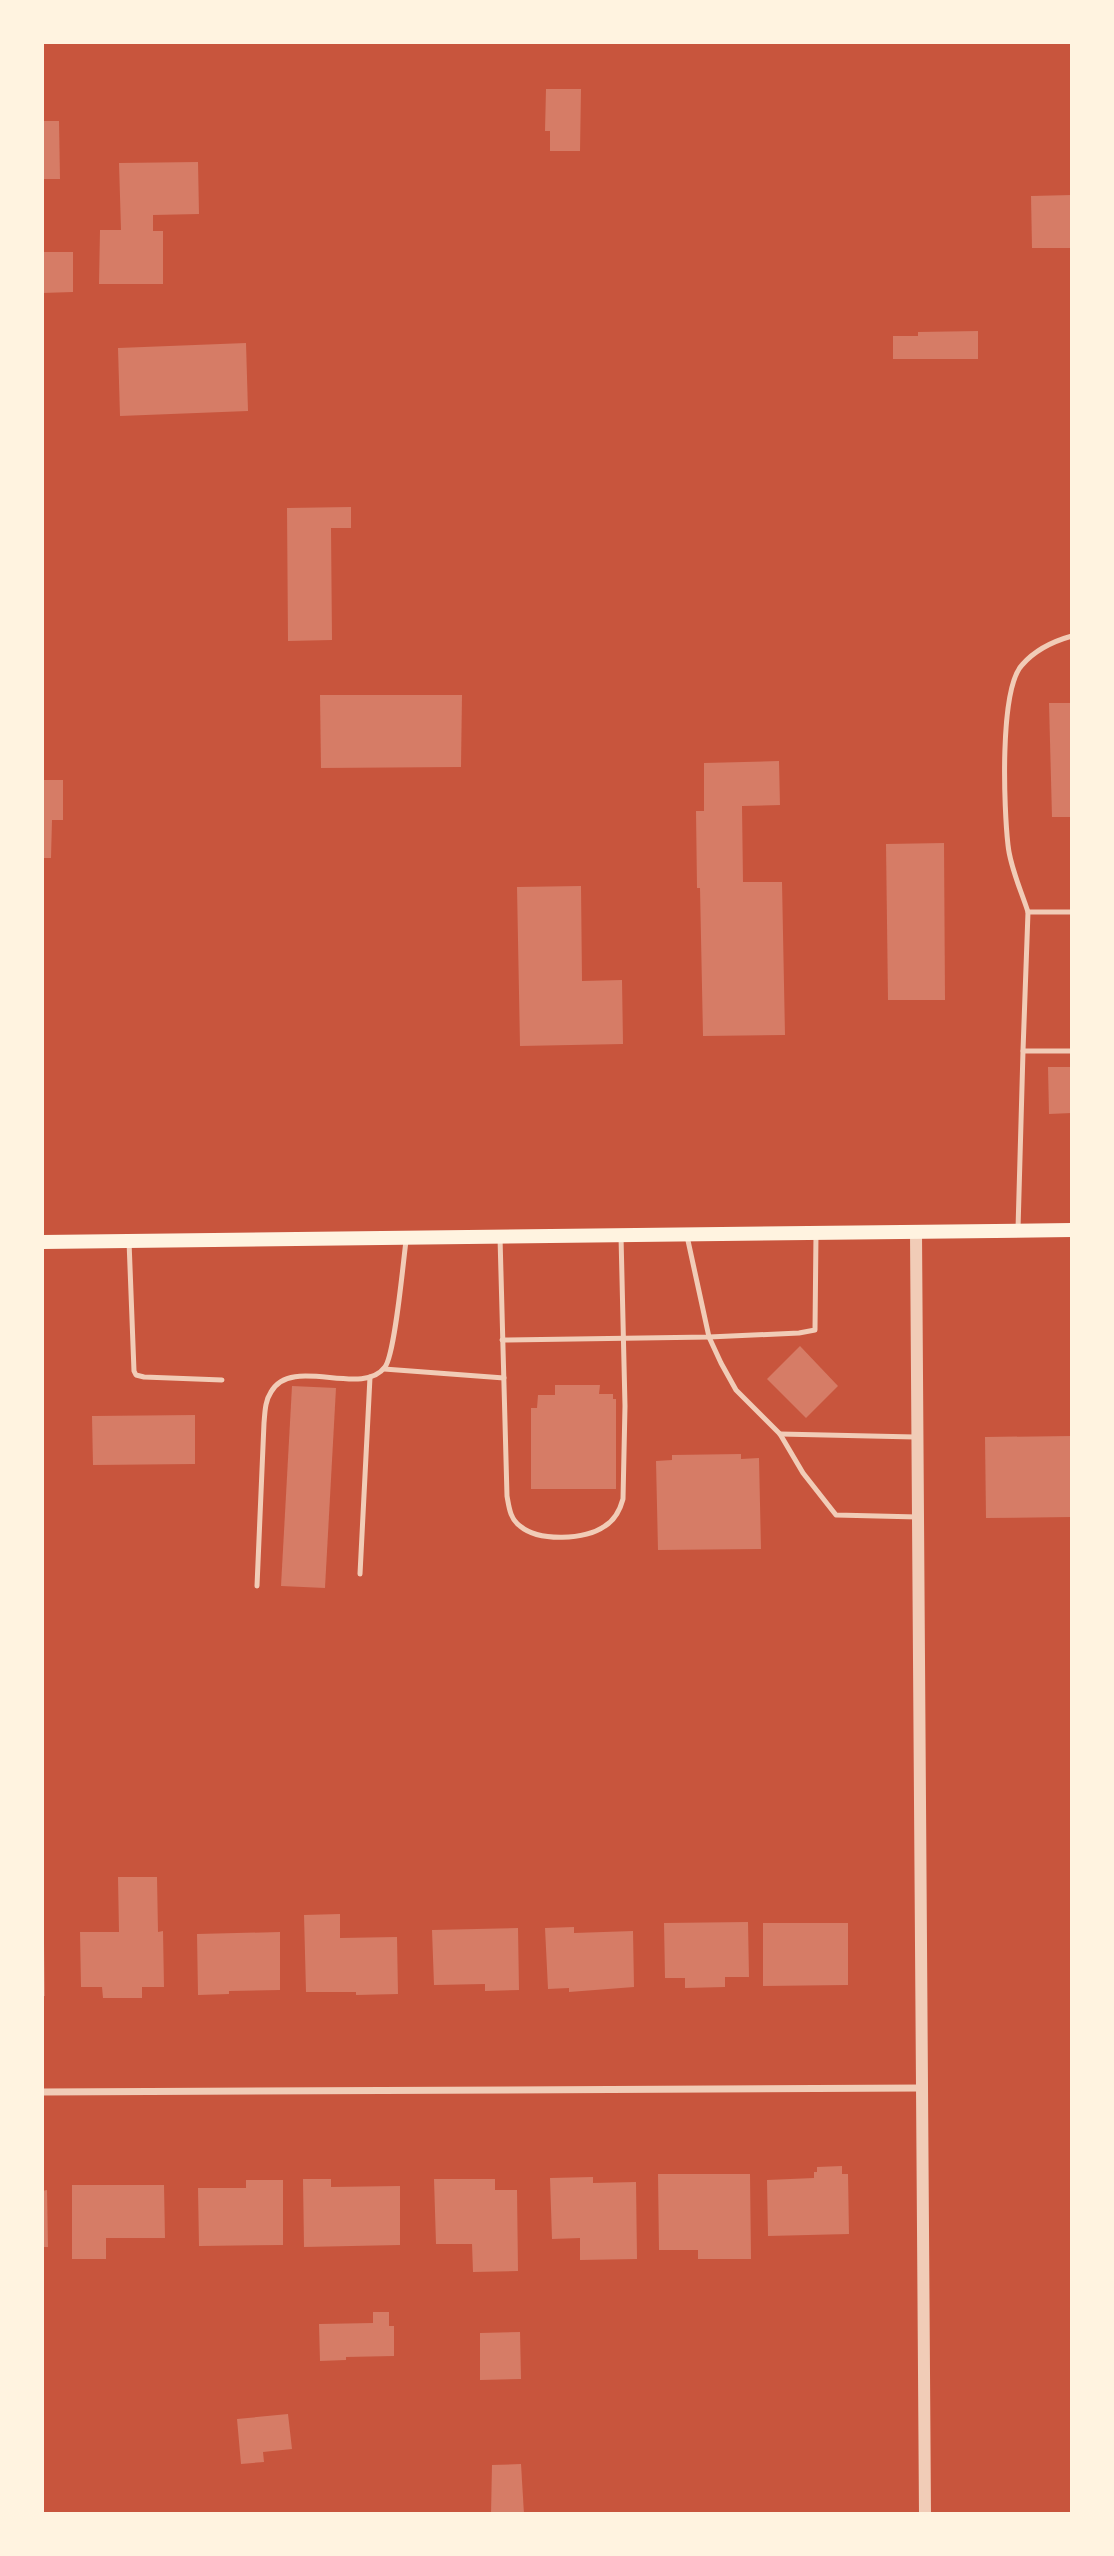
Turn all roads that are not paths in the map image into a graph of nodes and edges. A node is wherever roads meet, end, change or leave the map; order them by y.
1 (1072, 636) edge
2 (1028, 912) junction
3 (1072, 912) edge
4 (1023, 1051) junction
5 (1072, 1051) edge
6 (1072, 1230) edge
7 (1017, 1231) junction
8 (916, 1233) junction
9 (816, 1234) junction
10 (687, 1235) junction
11 (621, 1236) junction
12 (500, 1237) junction
13 (406, 1238) junction
14 (129, 1241) junction
15 (42, 1242) edge
16 (709, 1337) junction
17 (623, 1339) junction
18 (502, 1340) junction
19 (384, 1369) junction
20 (370, 1377) junction
21 (504, 1378) junction
22 (222, 1380) dead end
23 (780, 1434) junction
24 (918, 1437) junction
25 (918, 1517) junction
26 (360, 1574) dead end
27 (257, 1586) dead end
28 (923, 2088) junction
29 (42, 2092) edge
30 (925, 2514) edge

1 - 2 lane
2 - 3 lane
2 - 4 lane
4 - 5 lane
4 - 7 lane
6 - 7 main road
7 - 8 main road
8 - 9 main road
8 - 24 street
9 - 10 main road
9 - 16 lane
10 - 11 main road
10 - 16 lane
11 - 12 main road
11 - 17 lane
12 - 13 main road
12 - 18 lane
13 - 14 main road
13 - 19 lane
14 - 15 main road
14 - 22 lane
16 - 17 lane
16 - 23 lane
17 - 18 lane
17 - 21 lane
18 - 21 lane
19 - 20 lane
19 - 21 lane
20 - 26 lane
20 - 27 lane
23 - 24 lane
23 - 25 lane
24 - 25 street
25 - 28 street
28 - 29 street
28 - 30 street

